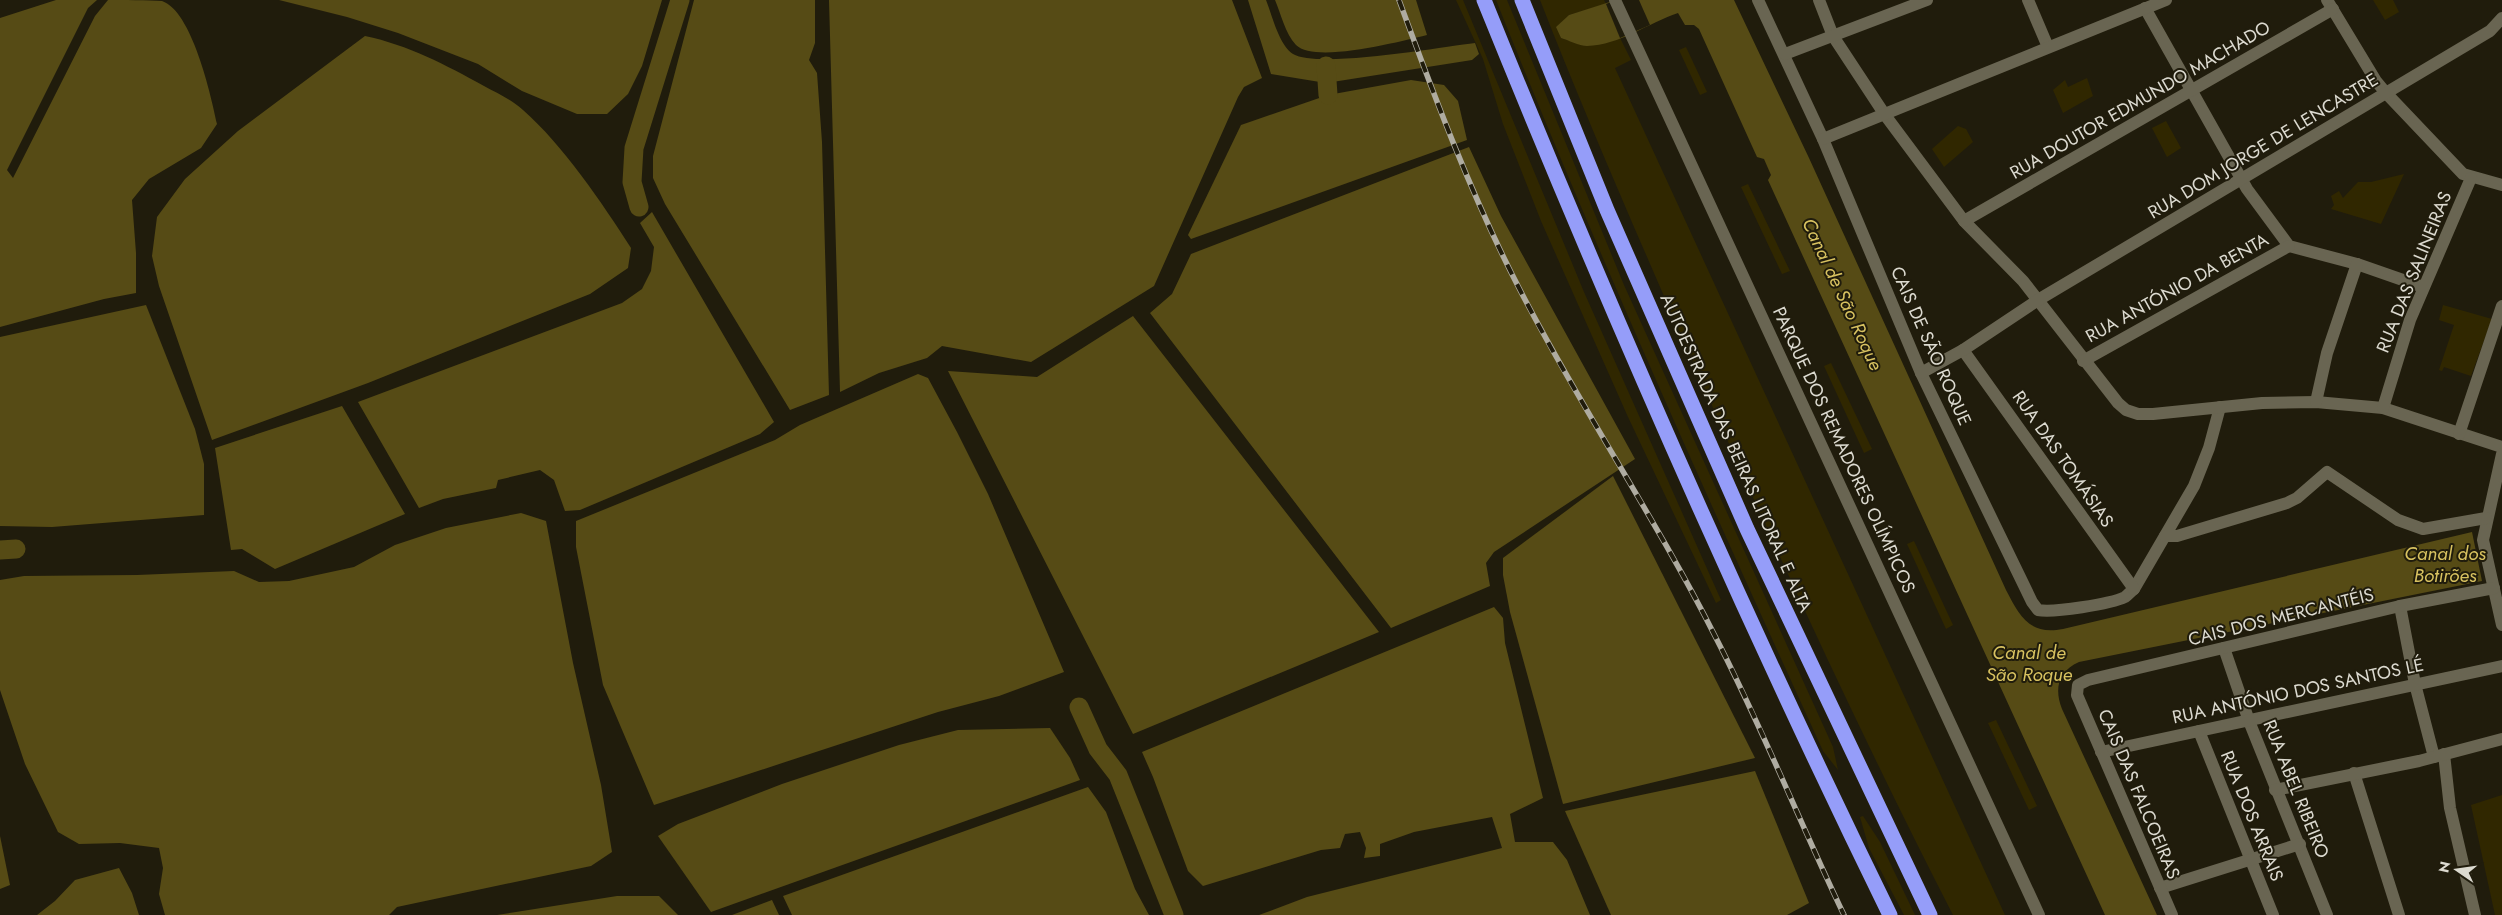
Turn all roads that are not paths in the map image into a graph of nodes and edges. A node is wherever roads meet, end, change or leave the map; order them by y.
1 (1484, 0) edge
2 (1522, 0) edge
3 (1615, 0) edge
4 (1758, 0) edge
5 (1819, 0) edge
6 (1927, 0) edge
7 (2028, 0) edge
8 (2166, 0) edge
9 (2330, 5) edge
10 (2145, 8) junction
11 (2502, 18) edge
12 (1833, 36) junction
13 (2048, 47) junction
14 (1785, 54) junction
15 (2191, 90) junction
16 (2386, 93) junction
17 (1885, 114) junction
18 (1823, 139) junction
19 (2471, 178) junction
20 (2241, 179) junction
21 (2502, 184) edge
22 (1964, 221) junction
23 (2289, 246) junction
24 (2357, 264) junction
25 (2423, 287) junction
26 (2038, 300) junction
27 (2502, 306) edge
28 (1963, 350) junction
29 (2083, 361) junction
30 (1921, 373) junction
31 (2316, 402) junction
32 (2220, 407) junction
33 (2383, 408) junction
34 (2459, 434) junction
35 (2502, 447) edge
36 (2502, 454) edge
37 (2486, 518) junction
38 (2165, 536) junction
39 (2134, 589) junction
40 (2495, 592) junction
41 (2400, 606) junction
42 (2502, 625) edge
43 (2224, 648) junction
44 (2502, 666) edge
45 (2415, 684) junction
46 (2078, 685) joint
47 (2249, 721) junction
48 (2199, 731) junction
49 (2502, 739) edge
50 (2102, 752) junction
51 (2439, 756) junction
52 (2354, 773) junction
53 (2276, 790) junction
54 (2300, 844) junction
55 (2251, 859) junction
56 (2160, 888) junction
57 (1890, 915) edge
58 (1930, 915) edge
59 (2039, 915) edge
60 (2172, 915) edge
61 (2273, 915) edge
62 (2327, 915) edge
63 (2399, 915) edge
64 (2475, 915) edge

1 - 57 highway
2 - 58 highway, AUTOESTRADA DAS BEIRAS LITORAL E ALTA
3 - 59 street, PARQUE DOS REMADORES OLÍMPICOS
4 - 14 street, CAIS DE SÃO ROQUE
5 - 12 street
6 - 12 street
7 - 13 street
8 - 10 street
9 - 15 street, RUA DOUTOR EDMUNDO MACHADO
9 - 16 street
10 - 13 street
10 - 15 street
11 - 16 street, RUA DOM JORGE DE LENCASTRE
12 - 14 street
12 - 17 street
13 - 17 street
14 - 18 street, CAIS DE SÃO ROQUE
15 - 20 street
15 - 22 street, RUA DOUTOR EDMUNDO MACHADO
16 - 19 street
16 - 20 street, RUA DOM JORGE DE LENCASTRE
17 - 18 street
17 - 22 street
18 - 30 street, CAIS DE SÃO ROQUE
19 - 21 street
19 - 25 street, RUA DAS SALINEIRAS
20 - 23 street
20 - 26 street, RUA DOM JORGE DE LENCASTRE
22 - 26 street
23 - 24 street
23 - 29 street, RUA ANTÓNIO DA BENTA
24 - 25 street
24 - 31 street
25 - 33 street, RUA DAS SALINEIRAS
26 - 28 street, RUA DOM JORGE DE LENCASTRE
26 - 29 street
27 - 34 street
28 - 30 street, RUA DOM JORGE DE LENCASTRE
28 - 39 street, RUA DAS TOMÁSIAS
29 - 32 street
30 - 39 street, CAIS DE SÃO ROQUE
31 - 32 street
31 - 33 street
32 - 38 street
33 - 34 street
34 - 35 street
36 - 37 street
37 - 38 street
37 - 40 street
38 - 39 street
40 - 41 street, CAIS DOS MERCANTÉIS
40 - 42 street
41 - 43 street, CAIS DOS MERCANTÉIS
41 - 45 street
43 - 46 street, CAIS DOS MERCANTÉIS
43 - 47 street, RUA ABEL RIBEIRO
44 - 45 street, RUA ANTÓNIO DOS SANTOS LÉ
45 - 47 street, RUA ANTÓNIO DOS SANTOS LÉ
45 - 51 street
46 - 50 street, CAIS DAS FALCOEIRAS
47 - 48 street, RUA ANTÓNIO DOS SANTOS LÉ
47 - 53 street, RUA ABEL RIBEIRO
48 - 50 street, RUA ANTÓNIO DOS SANTOS LÉ
48 - 55 street, RUA DOS ARRAIS
49 - 51 street
50 - 56 street, CAIS DAS FALCOEIRAS
51 - 52 street
51 - 64 street
52 - 53 street
52 - 63 street
53 - 54 street, RUA ABEL RIBEIRO
54 - 55 street
54 - 62 street, RUA ABEL RIBEIRO
55 - 56 street
55 - 61 street, RUA DOS ARRAIS
56 - 60 street, CAIS DAS FALCOEIRAS

